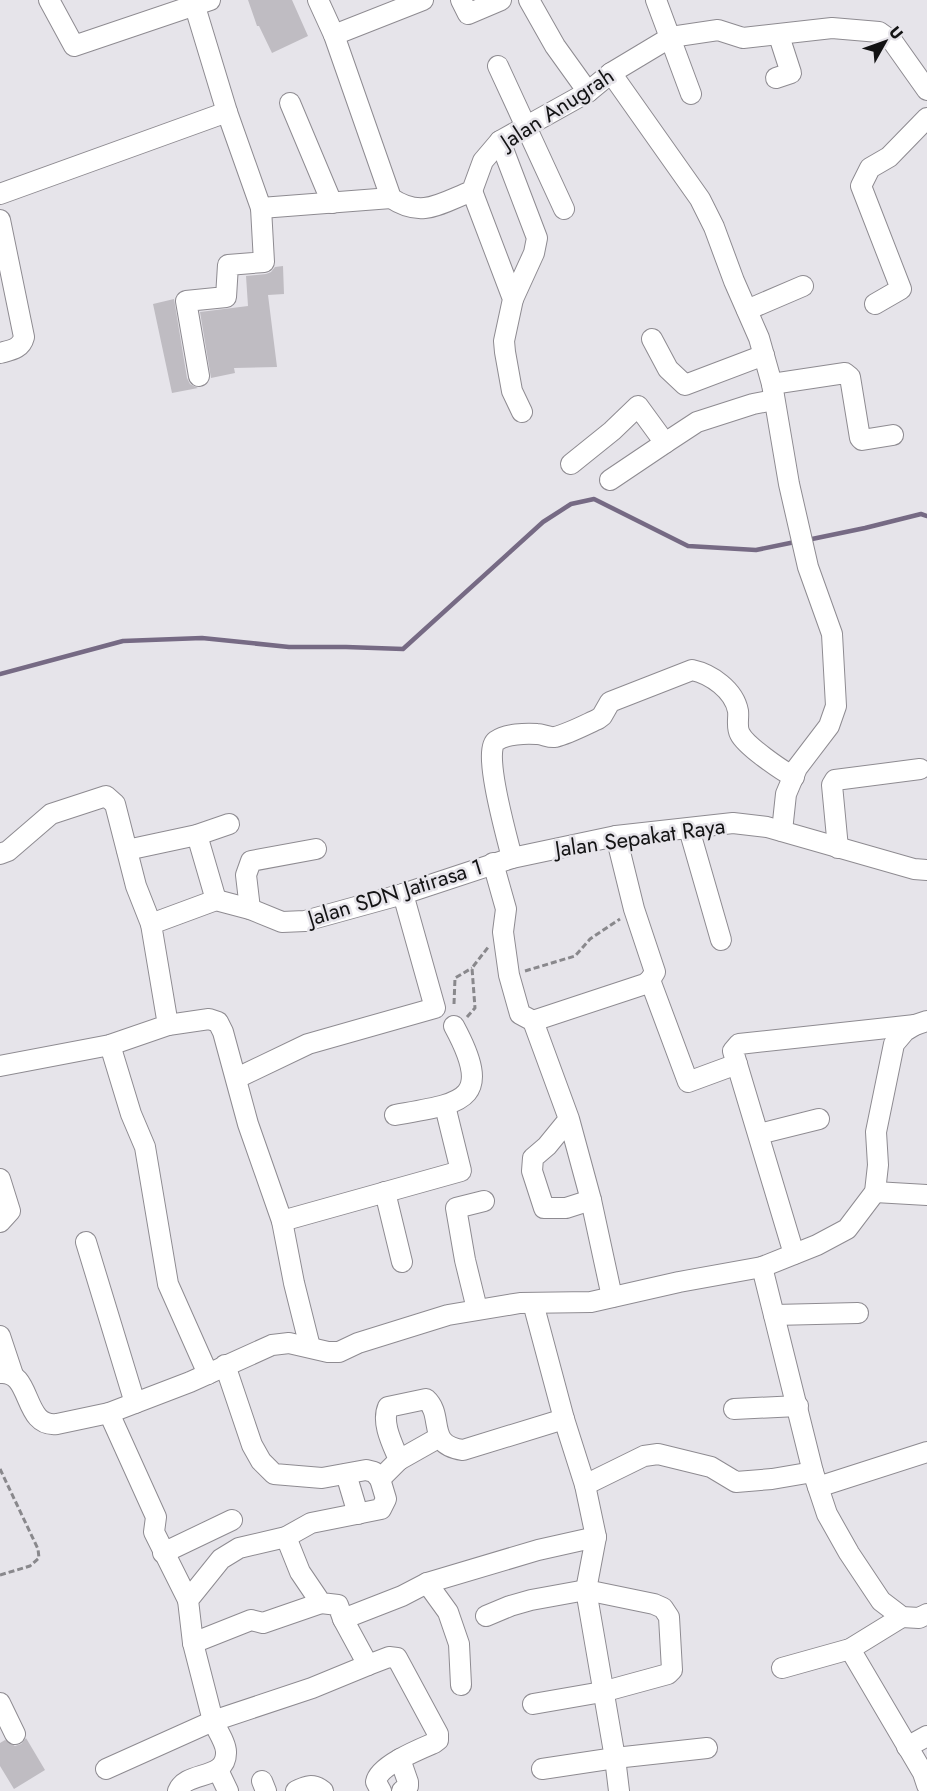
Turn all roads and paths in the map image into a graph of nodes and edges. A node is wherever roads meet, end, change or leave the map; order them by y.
1 (49, 0) edge
2 (318, 0) edge
3 (423, 0) edge
4 (461, 0) edge
5 (501, 0) edge
6 (529, 0) edge
7 (657, 0) edge
8 (199, 2) edge
9 (334, 35) junction
10 (779, 36) junction
11 (671, 37) junction
12 (498, 66) dead end
13 (611, 73) junction
14 (776, 78) dead end
15 (927, 90) edge
16 (588, 93) junction
17 (691, 94) dead end
18 (290, 104) dead end
19 (227, 112) junction
20 (927, 118) edge
21 (526, 126) junction
22 (500, 141) junction
23 (472, 191) junction
24 (0, 194) edge
25 (391, 198) junction
26 (332, 203) junction
27 (261, 208) junction
28 (564, 209) dead end
29 (0, 220) edge
30 (803, 286) dead end
31 (513, 299) junction
32 (875, 304) dead end
33 (747, 310) junction
34 (652, 339) dead end
35 (0, 353) edge
36 (764, 355) junction
37 (200, 376) dead end
38 (773, 392) junction
39 (522, 412) dead end
40 (893, 435) dead end
41 (665, 443) junction
42 (570, 464) dead end
43 (610, 480) dead end
44 (920, 770) dead end
45 (794, 777) junction
46 (229, 824) dead end
47 (689, 829) junction
48 (782, 831) junction
49 (197, 835) junction
50 (616, 836) junction
51 (838, 848) junction
52 (316, 849) dead end
53 (127, 850) junction
54 (0, 854) edge
55 (502, 861) junction
56 (927, 870) edge
57 (403, 894) junction
58 (216, 900) junction
59 (250, 909) junction
60 (634, 909) junction
61 (150, 924) junction
62 (503, 932) junction
63 (721, 940) dead end
64 (472, 968) junction
65 (509, 975) junction
66 (650, 980) junction
67 (533, 1021) junction
68 (921, 1023) edge
69 (168, 1025) junction
70 (454, 1026) junction
71 (110, 1045) junction
72 (737, 1064) junction
73 (0, 1066) edge
74 (237, 1078) junction
75 (445, 1106) junction
76 (395, 1115) dead end
77 (569, 1119) junction
78 (819, 1119) dead end
79 (759, 1134) junction
80 (0, 1179) edge
81 (385, 1192) junction
82 (875, 1192) junction
83 (927, 1195) edge
84 (591, 1200) junction
85 (484, 1201) dead end
86 (282, 1221) junction
87 (0, 1222) edge
88 (86, 1242) dead end
89 (794, 1254) junction
90 (402, 1262) dead end
91 (762, 1268) junction
92 (612, 1297) junction
93 (533, 1303) junction
94 (477, 1309) junction
95 (858, 1313) dead end
96 (774, 1315) junction
97 (0, 1336) edge
98 (310, 1347) junction
99 (216, 1369) junction
100 (6, 1374) edge
101 (135, 1403) junction
102 (798, 1406) junction
103 (734, 1409) dead end
104 (109, 1413) junction
105 (564, 1419) junction
106 (438, 1438) junction
107 (927, 1452) edge
108 (399, 1460) junction
109 (0, 1469) edge
110 (346, 1474) junction
111 (380, 1479) junction
112 (815, 1479) junction
113 (585, 1485) junction
114 (358, 1514) junction
115 (232, 1520) dead end
116 (286, 1537) junction
117 (596, 1537) junction
118 (163, 1552) junction
119 (0, 1575) edge
120 (427, 1583) junction
121 (586, 1590) junction
122 (188, 1600) junction
123 (321, 1603) junction
124 (927, 1614) edge
125 (486, 1616) dead end
126 (902, 1617) junction
127 (343, 1619) junction
128 (193, 1643) junction
129 (850, 1649) junction
130 (368, 1665) junction
131 (782, 1668) dead end
132 (461, 1685) dead end
133 (602, 1692) junction
134 (0, 1703) edge
135 (533, 1704) dead end
136 (213, 1721) junction
137 (15, 1734) dead end
138 (927, 1736) edge
139 (907, 1747) junction
140 (707, 1748) dead end
141 (615, 1758) junction
142 (400, 1759) junction
143 (106, 1769) dead end
144 (542, 1769) dead end
145 (218, 1770) junction
146 (927, 1785) edge
147 (178, 1791) edge
148 (228, 1791) edge
149 (296, 1791) edge
150 (323, 1791) edge
151 (381, 1791) edge
152 (402, 1791) edge
153 (619, 1791) edge

1 - 8 street
2 - 9 street
3 - 9 street
4 - 5 street
6 - 16 street
7 - 11 street
8 - 19 street
9 - 25 street
10 - 11 street, Jalan Anugrah
10 - 14 street
10 - 15 street, Jalan Anugrah
11 - 13 street, Jalan Anugrah
11 - 17 street
12 - 21 street
13 - 16 street, Jalan Anugrah
13 - 33 street
16 - 21 street, Jalan Anugrah
18 - 26 street
19 - 24 street
19 - 27 street
20 - 32 street
21 - 22 street, Jalan Anugrah
21 - 28 street
22 - 23 street, Jalan Anugrah
22 - 31 street
23 - 25 street
23 - 31 street
25 - 26 street
26 - 27 street
27 - 37 street
29 - 35 street
30 - 33 street
31 - 39 street
33 - 36 street
34 - 36 street
36 - 38 street
38 - 40 street
38 - 41 street
38 - 45 street
41 - 42 street
41 - 43 street
44 - 51 street
45 - 48 street
45 - 55 street
46 - 49 street
47 - 48 street, Jalan Sepakat Raya
47 - 50 street, Jalan Sepakat Raya
47 - 63 street
48 - 51 street, Jalan Sepakat Raya
49 - 53 street
49 - 58 street
50 - 55 street, Jalan Sepakat Raya
50 - 60 street
51 - 56 street, Jalan Sepakat Raya
52 - 59 street
53 - 54 street
53 - 61 street
55 - 57 street, Jalan SDN Jatirasa 1
55 - 62 street
57 - 59 street, Jalan SDN Jatirasa 1
57 - 74 street
58 - 59 street, Jalan SDN Jatirasa 1
58 - 61 street
60 - 65 path
60 - 66 street
61 - 69 street
62 - 64 path
62 - 65 street
64 - 70 path
64 - 70 path
65 - 67 street
66 - 67 street
66 - 72 street
67 - 77 street
68 - 72 street
68 - 82 street
69 - 71 street
69 - 74 street
70 - 75 street
71 - 73 street
71 - 99 street
72 - 79 street
74 - 86 street
75 - 76 street
75 - 81 street
77 - 84 street
77 - 84 street
78 - 79 street
79 - 89 street
80 - 87 street
81 - 86 street
81 - 90 street
82 - 83 street
82 - 89 street
84 - 92 street
85 - 94 street
86 - 98 street
88 - 101 street
89 - 91 street
91 - 92 street
91 - 96 street
92 - 93 street
93 - 94 street
93 - 105 street
94 - 98 street
95 - 96 street
96 - 102 street
97 - 100 street
98 - 99 street
99 - 101 street
99 - 110 street
100 - 104 street
101 - 104 street
102 - 103 street
102 - 112 street
104 - 118 street
105 - 106 street
105 - 113 street
106 - 108 street
106 - 108 street
107 - 112 street
108 - 111 street
109 - 119 path
110 - 111 street
110 - 114 street
111 - 114 street
112 - 113 street
112 - 126 street
113 - 117 street
114 - 116 street
115 - 118 street
116 - 122 street
116 - 123 street
117 - 120 street
117 - 121 street
118 - 122 street
120 - 127 street
120 - 132 street
121 - 125 street
121 - 133 street
121 - 133 street
122 - 128 street
123 - 127 street
123 - 128 street
124 - 126 street
126 - 129 street
127 - 130 street
128 - 136 street
129 - 131 street
129 - 139 street
130 - 136 street
130 - 142 street
133 - 135 street
133 - 141 street
134 - 137 street
136 - 143 street
136 - 145 street
138 - 139 street
139 - 146 street
140 - 141 street
141 - 144 street
141 - 153 street
142 - 151 street
142 - 152 street
145 - 147 street
145 - 148 street
149 - 150 street

